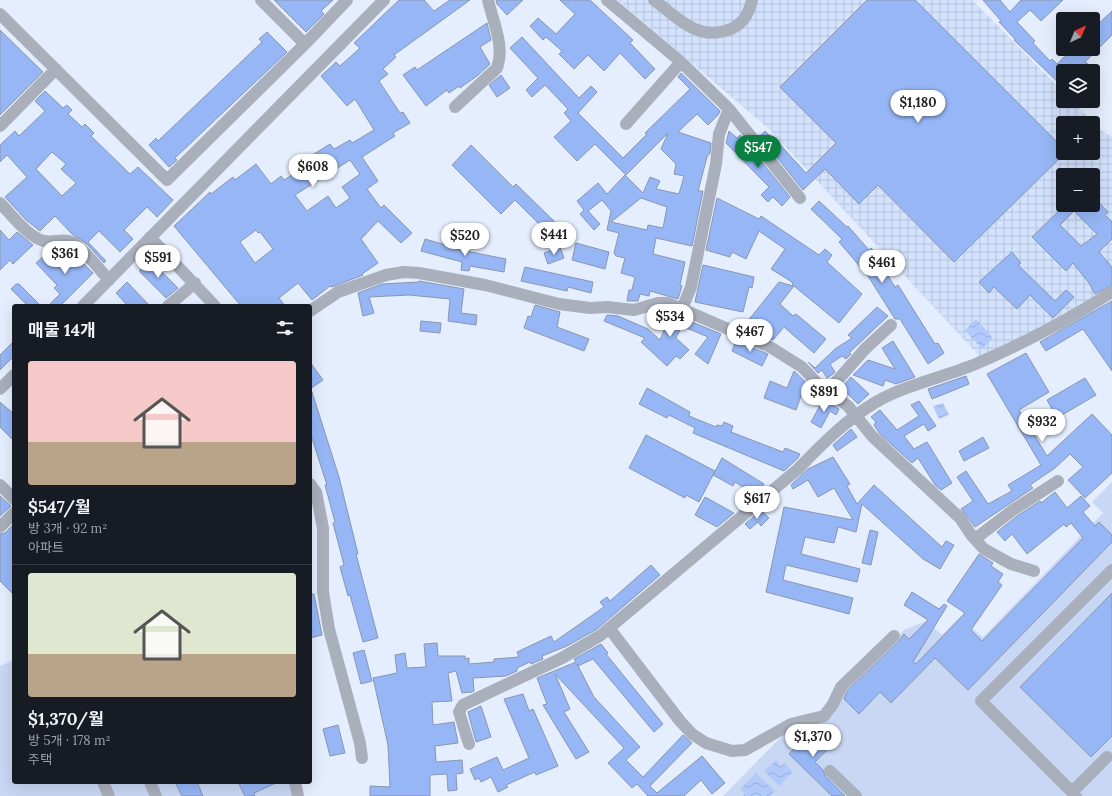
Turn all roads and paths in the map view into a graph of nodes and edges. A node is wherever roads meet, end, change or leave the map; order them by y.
1 (261, 0) edge
2 (347, 0) edge
3 (384, 0) edge
4 (488, 0) edge
5 (607, 0) edge
6 (654, 0) edge
7 (752, 0) edge
8 (0, 14) edge
9 (305, 44) junction
10 (681, 62) junction
11 (56, 69) junction
12 (455, 107) dead end
13 (729, 109) junction
14 (626, 124) dead end
15 (0, 126) edge
16 (800, 198) dead end
17 (0, 203) edge
18 (150, 237) junction
19 (109, 280) junction
20 (195, 283) junction
21 (1112, 292) edge
22 (85, 304) edge
23 (170, 304) edge
24 (213, 304) edge
25 (682, 309) junction
26 (312, 310) edge
27 (891, 325) dead end
28 (12, 377) edge
29 (0, 390) edge
30 (828, 391) junction
31 (856, 415) junction
32 (1058, 481) dead end
33 (0, 485) edge
34 (312, 487) edge
35 (12, 497) edge
36 (12, 515) edge
37 (0, 527) edge
38 (976, 539) junction
39 (1112, 570) edge
40 (1034, 571) dead end
41 (609, 628) junction
42 (894, 636) dead end
43 (469, 744) dead end
44 (1107, 757) dead end
45 (362, 758) dead end
46 (830, 771) dead end
47 (104, 784) edge
48 (151, 784) edge
49 (295, 784) edge
50 (1074, 794) edge
51 (109, 796) edge
52 (156, 796) edge
53 (298, 796) edge
54 (856, 796) edge

1 - 9 street
2 - 9 street
3 - 18 street
4 - 12 street
5 - 10 street
6 - 7 street
8 - 11 street
9 - 11 street
10 - 13 street
10 - 14 street
11 - 15 street
13 - 16 street
13 - 25 street
17 - 19 street
18 - 19 street
18 - 20 street
19 - 22 street
20 - 23 street
20 - 24 street
21 - 31 street
25 - 26 street
25 - 30 street
27 - 30 street
28 - 29 street
30 - 31 street
31 - 38 street
31 - 41 street
32 - 38 street
33 - 35 street
34 - 45 street
36 - 37 street
38 - 40 street
39 - 50 street
41 - 42 street
41 - 43 street
44 - 50 street
46 - 54 street
47 - 51 street
48 - 52 street
49 - 53 street

